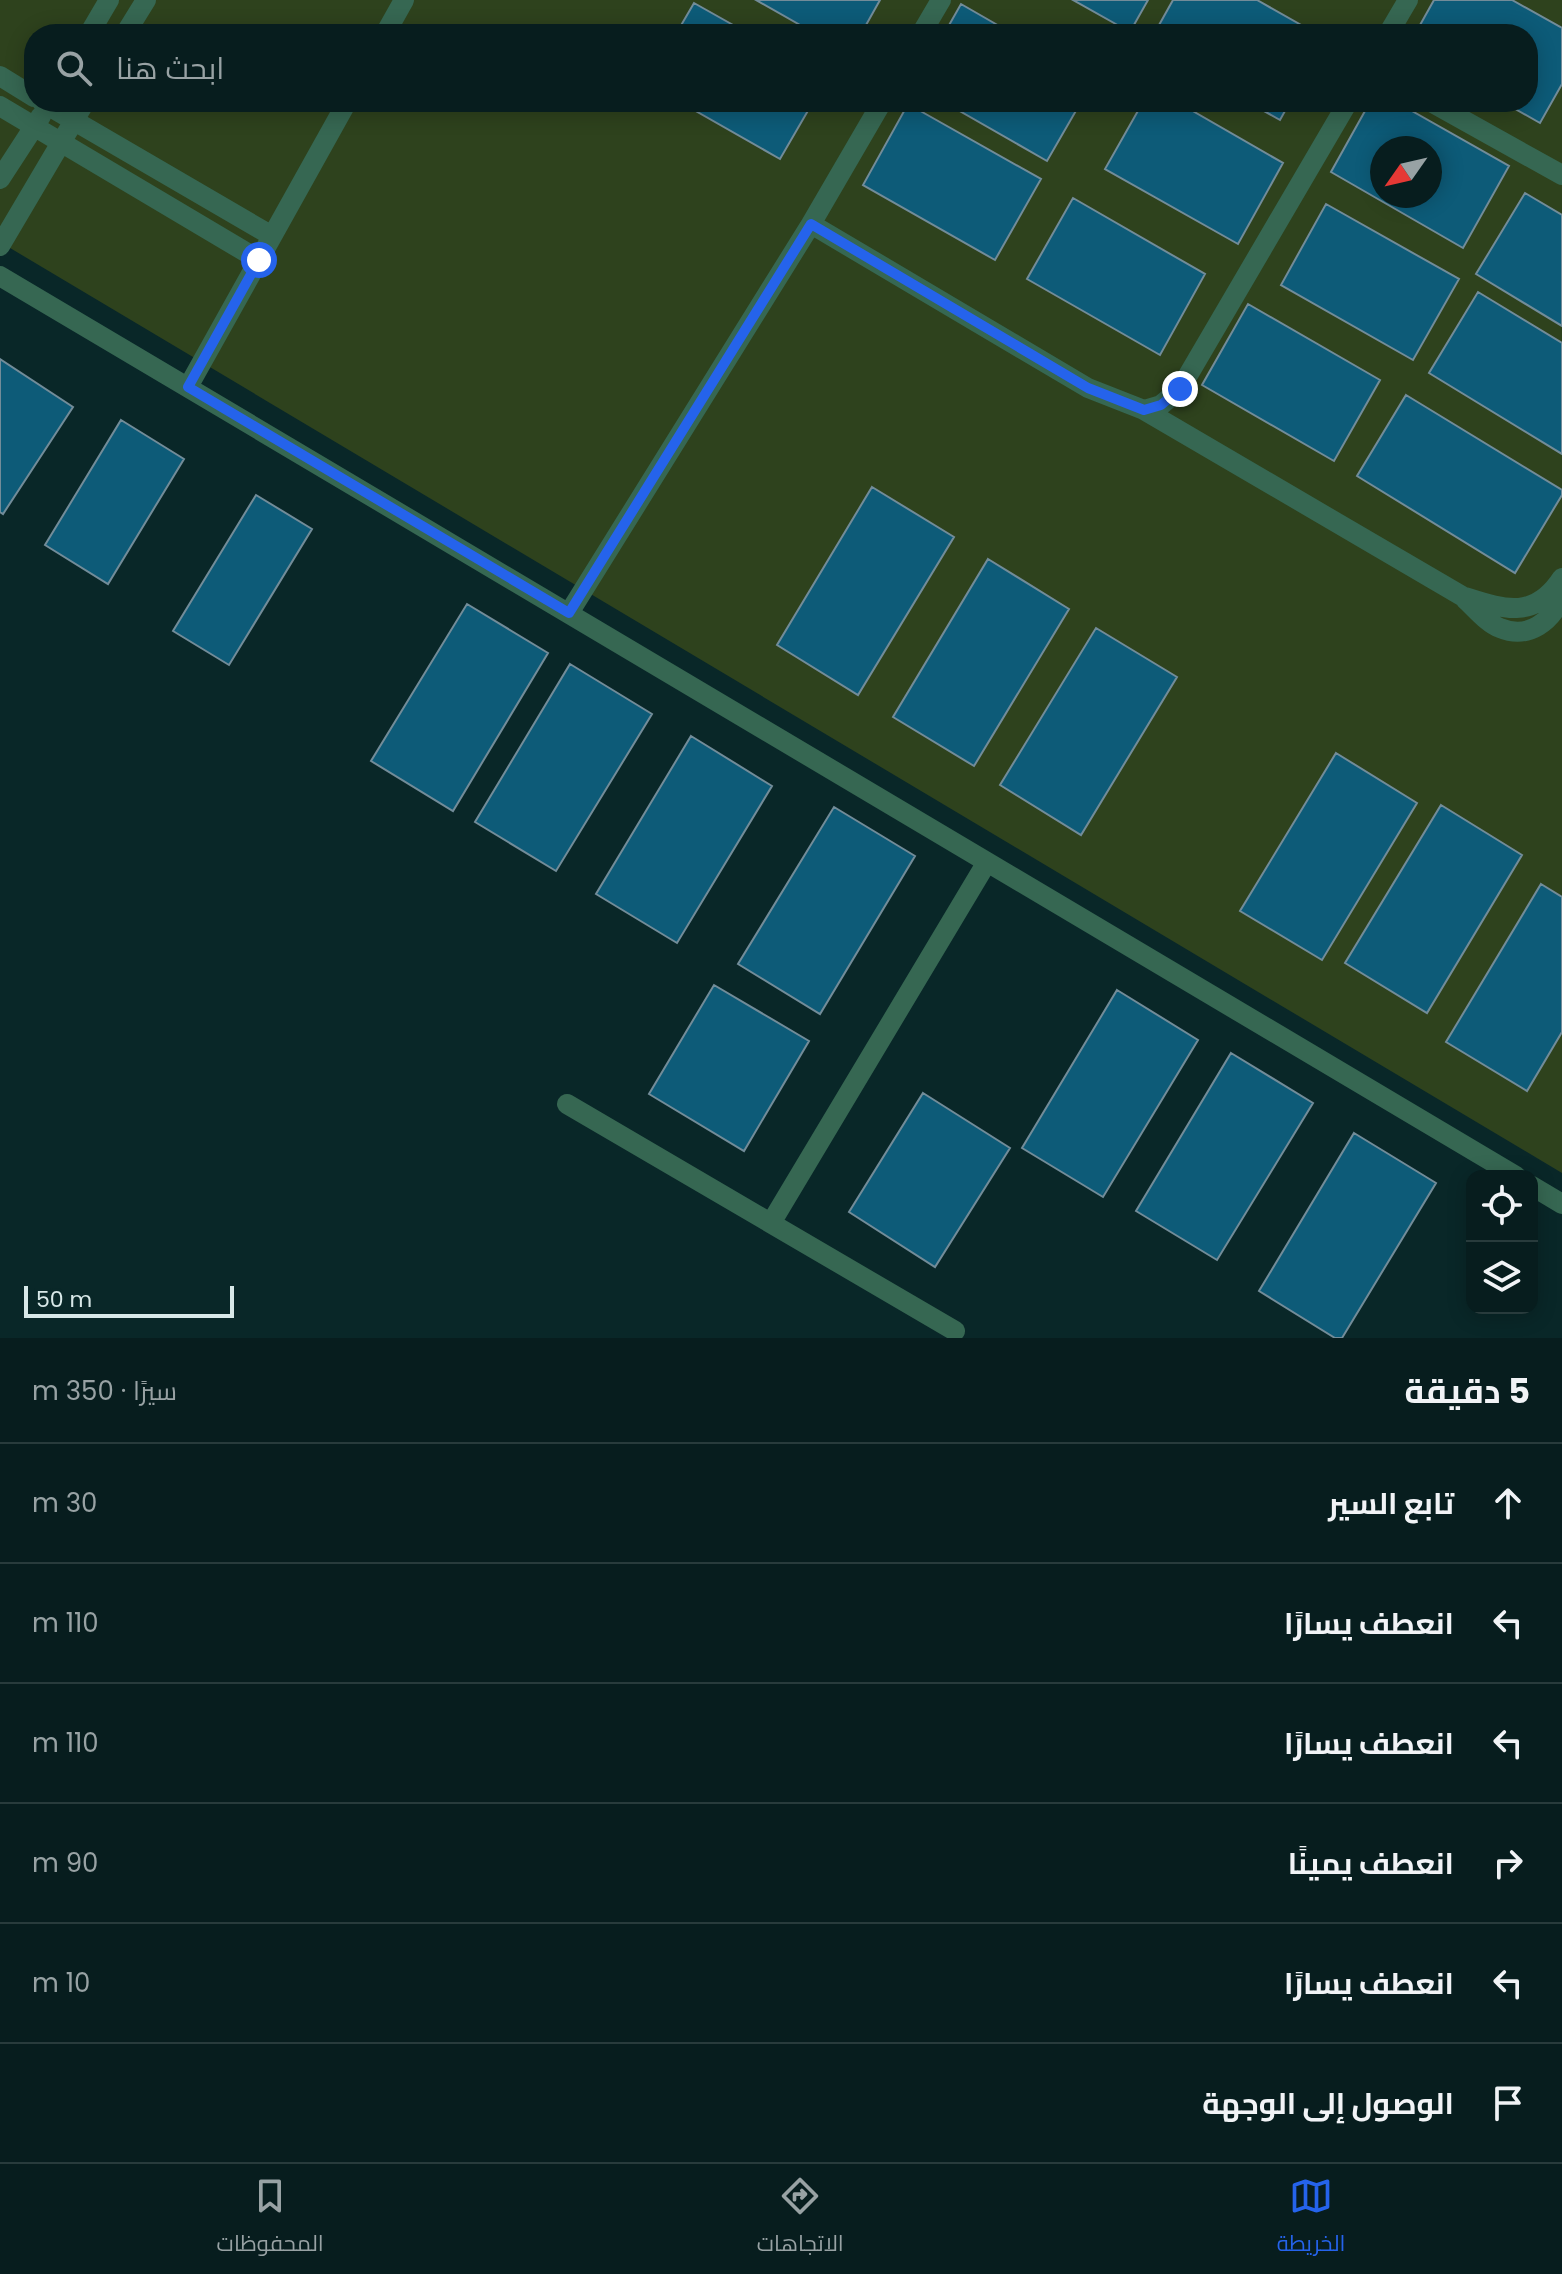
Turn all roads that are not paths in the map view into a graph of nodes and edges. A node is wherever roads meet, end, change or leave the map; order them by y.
1 (109, 0) edge
2 (146, 0) edge
3 (404, 0) edge
4 (941, 0) edge
5 (1408, 0) edge
6 (95, 24) edge
7 (131, 24) edge
8 (391, 24) edge
9 (927, 24) edge
10 (1394, 24) edge
11 (0, 76) edge
12 (24, 91) edge
13 (0, 106) edge
14 (40, 112) edge
15 (60, 112) edge
16 (79, 112) edge
17 (341, 112) edge
18 (876, 112) edge
19 (1342, 112) edge
20 (1449, 112) edge
21 (74, 120) junction
22 (35, 126) junction
23 (62, 142) junction
24 (1562, 175) edge
25 (0, 179) edge
26 (811, 224) junction
27 (272, 236) junction
28 (0, 246) edge
29 (259, 260) junction
30 (0, 276) edge
31 (188, 387) junction
32 (1144, 410) junction
33 (1562, 578) edge
34 (1462, 596) junction
35 (1562, 596) edge
36 (569, 613) junction
37 (987, 862) junction
38 (567, 1104) dead end
39 (1506, 1170) edge
40 (1538, 1190) edge
41 (1562, 1204) edge
42 (771, 1223) junction
43 (955, 1331) dead end

1 - 6 lane
2 - 7 lane
3 - 8 lane
4 - 9 lane
5 - 10 lane
11 - 12 lane
13 - 22 lane
14 - 22 lane
15 - 21 lane
16 - 21 lane
17 - 27 lane
18 - 26 lane
19 - 32 lane
20 - 24 lane
21 - 23 lane
21 - 27 lane
22 - 23 lane
22 - 25 lane
23 - 28 lane
23 - 29 lane
26 - 32 lane
26 - 36 lane
27 - 29 lane
29 - 31 lane
30 - 31 lane
31 - 36 lane
32 - 34 lane
33 - 34 lane
34 - 35 lane
36 - 37 lane
37 - 39 lane
37 - 42 lane
38 - 42 lane
40 - 41 lane
42 - 43 lane

